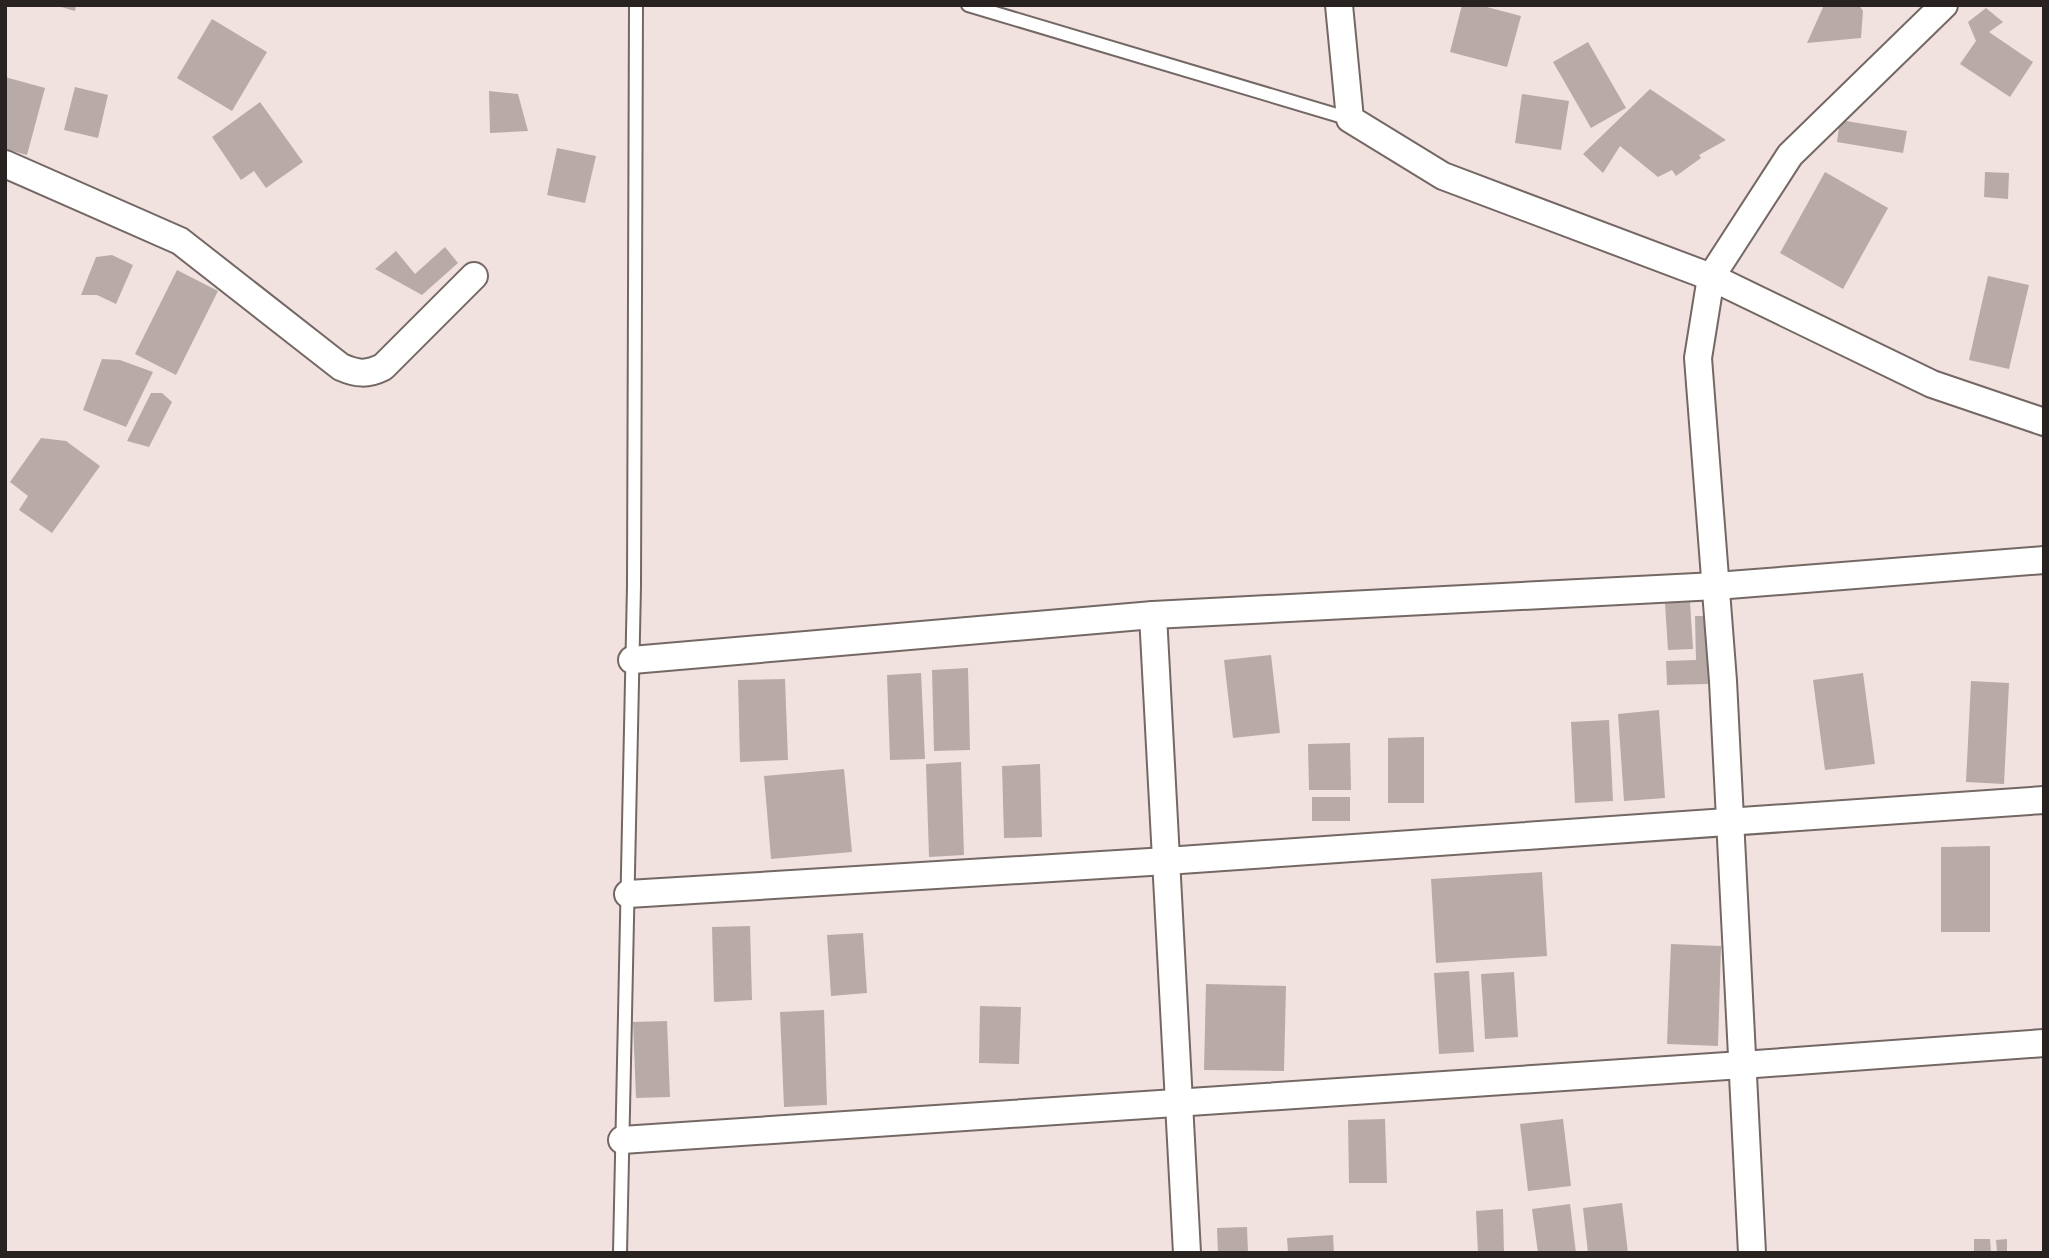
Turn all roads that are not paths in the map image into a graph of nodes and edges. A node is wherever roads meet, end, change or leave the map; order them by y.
1 (636, 5) edge
2 (968, 5) edge
3 (1339, 5) edge
4 (1944, 5) edge
5 (1350, 119) junction
6 (7, 172) edge
7 (474, 276) dead end
8 (1711, 277) junction
9 (2044, 422) edge
10 (2044, 561) edge
11 (1716, 586) junction
12 (1153, 615) junction
13 (632, 660) junction
14 (2044, 800) edge
15 (1730, 821) junction
16 (1166, 861) junction
17 (628, 894) junction
18 (2044, 1043) edge
19 (1742, 1065) junction
20 (1179, 1102) junction
21 (622, 1140) junction
22 (620, 1253) edge
23 (1186, 1253) edge
24 (1752, 1253) edge

1 - 13 lane
2 - 5 lane
3 - 5 street
4 - 8 street
5 - 8 street
6 - 7 street
8 - 9 street
8 - 11 street
10 - 11 street
11 - 12 street
11 - 15 street
12 - 13 street
12 - 16 street
13 - 17 lane
14 - 15 street
15 - 16 street
15 - 19 street
16 - 17 street
16 - 20 street
17 - 21 lane
18 - 19 street
19 - 20 street
19 - 24 street
20 - 21 street
20 - 23 street
21 - 22 lane

